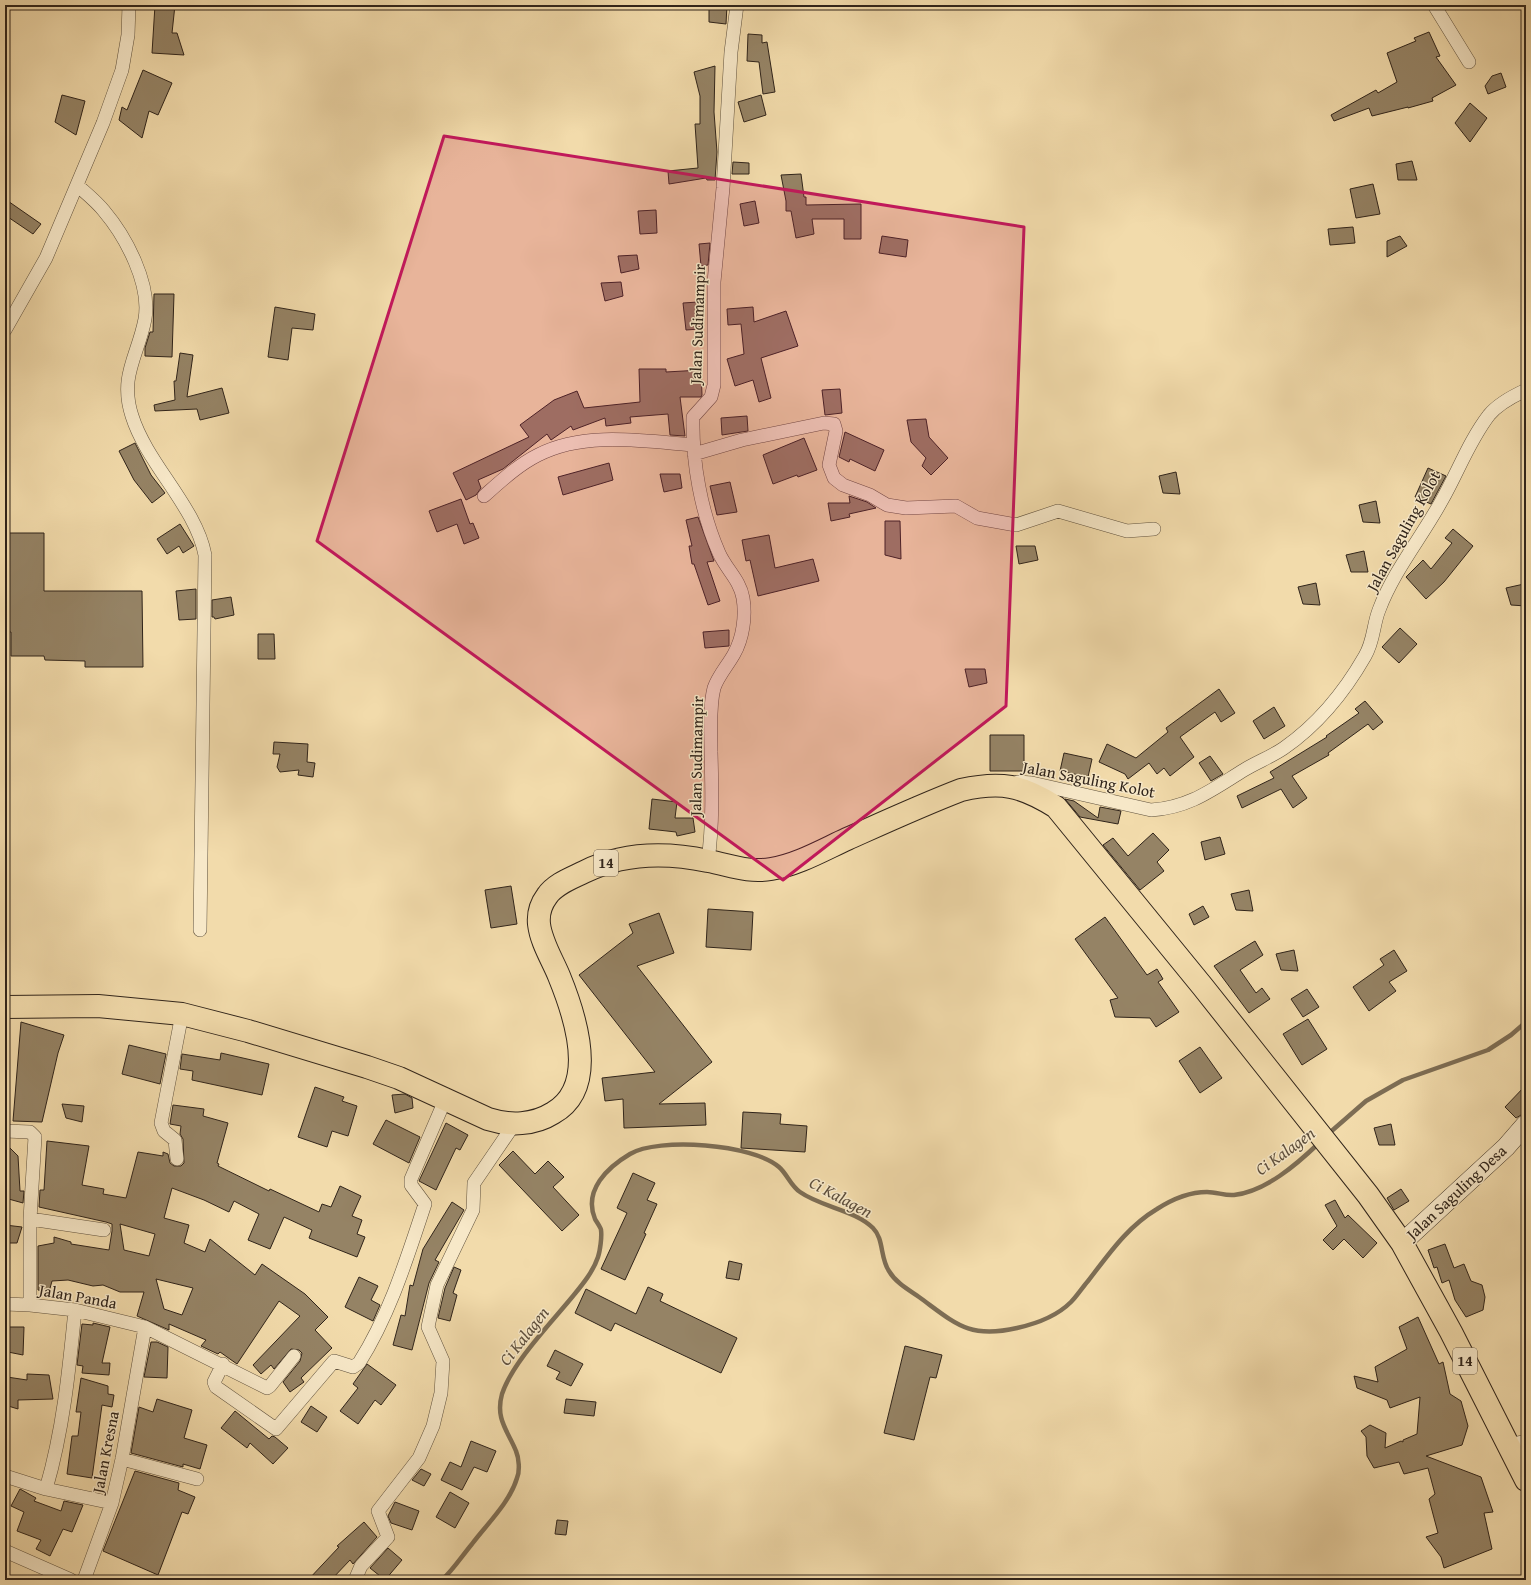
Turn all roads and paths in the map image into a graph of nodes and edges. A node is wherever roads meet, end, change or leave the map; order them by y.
1 (129, 5) edge
2 (737, 5) edge
3 (1434, 5) edge
4 (1469, 62) dead end
5 (78, 186) junction
6 (5, 330) edge
7 (1526, 390) edge
8 (693, 450) junction
9 (484, 496) dead end
10 (1154, 530) dead end
11 (984, 785) junction
12 (708, 861) junction
13 (200, 930) dead end
14 (5, 1007) edge
15 (182, 1014) junction
16 (446, 1100) junction
17 (515, 1123) junction
18 (1526, 1124) edge
19 (5, 1131) edge
20 (177, 1159) dead end
21 (30, 1219) junction
22 (104, 1230) dead end
23 (1402, 1243) junction
24 (5, 1304) edge
25 (30, 1305) junction
26 (75, 1310) junction
27 (145, 1327) junction
28 (294, 1356) dead end
29 (223, 1364) junction
30 (1518, 1443) edge
31 (122, 1459) junction
32 (5, 1476) edge
33 (196, 1479) dead end
34 (1526, 1480) edge
35 (46, 1489) junction
36 (112, 1503) junction
37 (5, 1551) edge
38 (48, 1576) edge
39 (71, 1580) edge
40 (84, 1580) edge
41 (355, 1580) edge

1 - 5 street
2 - 8 street, Jalan Sudimampir
3 - 4 street
5 - 6 street
5 - 13 street
7 - 11 street, Jalan Saguling Kolot
8 - 9 street
8 - 10 street
8 - 12 street, Jalan Sudimampir
11 - 12 highway, 14
11 - 23 highway, 14
12 - 17 highway, 14
14 - 15 highway, 14
15 - 16 highway, 14
15 - 20 street
16 - 17 highway, 14
16 - 29 street
17 - 41 street
18 - 23 street, Jalan Saguling Desa
19 - 21 street
21 - 22 street
21 - 25 street
23 - 30 highway, 14
24 - 25 street, Jalan Panda
25 - 26 street, Jalan Panda
26 - 27 street, Jalan Panda
26 - 35 street
27 - 29 street, Jalan Panda
27 - 31 street, Jalan Kresna
28 - 29 street, Jalan Panda
30 - 34 highway, 14
31 - 33 street
31 - 36 street, Jalan Kresna
32 - 35 street
35 - 36 street
36 - 40 street, Jalan Kresna
37 - 38 street
38 - 39 street

